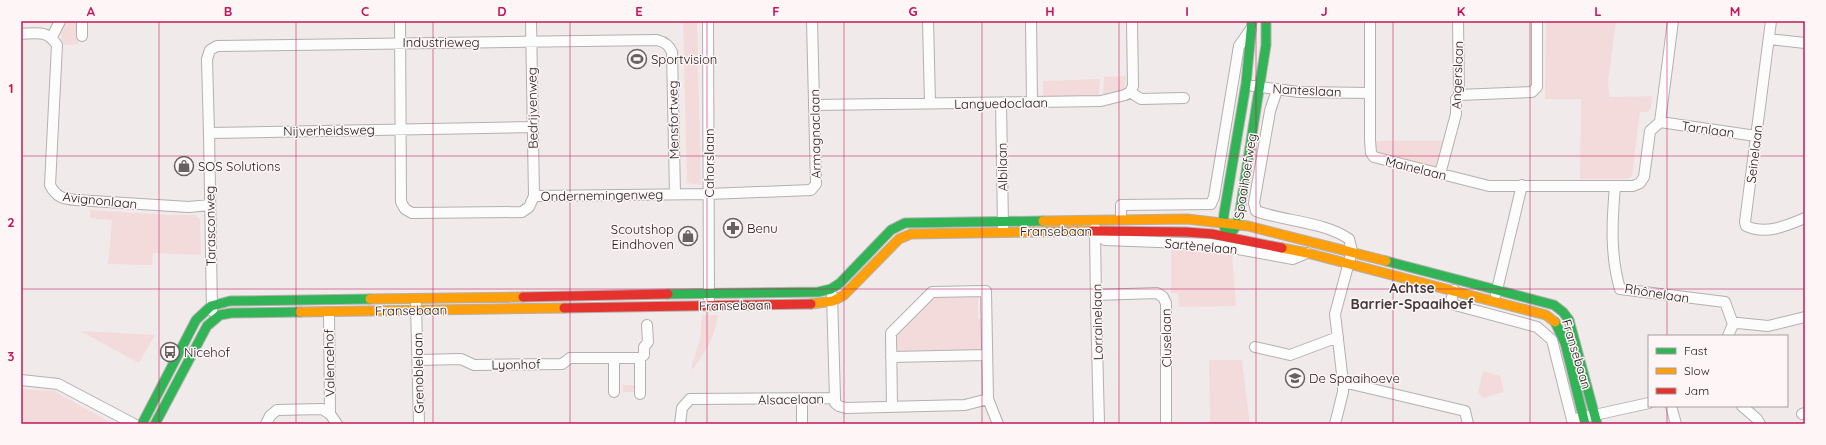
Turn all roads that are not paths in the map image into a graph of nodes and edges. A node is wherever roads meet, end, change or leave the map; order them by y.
1 (60, 21) edge
2 (82, 21) edge
3 (400, 21) edge
4 (531, 21) edge
5 (708, 21) edge
6 (812, 21) edge
7 (928, 21) edge
8 (1031, 21) edge
9 (1132, 21) edge
10 (1266, 21) edge
11 (1370, 21) edge
12 (1458, 21) edge
13 (1537, 21) edge
14 (1674, 21) edge
15 (1771, 21) edge
16 (1252, 24) edge
17 (21, 34) edge
18 (82, 36) dead end
19 (52, 37) junction
20 (1769, 39) junction
21 (400, 42) junction
22 (532, 42) junction
23 (1805, 43) edge
24 (670, 47) joint
25 (1246, 84) junction
26 (1260, 87) junction
27 (1277, 90) junction
28 (1130, 92) junction
29 (1370, 93) junction
30 (1459, 95) junction
31 (1184, 98) dead end
32 (1032, 102) junction
33 (930, 103) junction
34 (1001, 103) junction
35 (814, 105) junction
36 (1660, 122) junction
37 (400, 128) junction
38 (532, 128) junction
39 (209, 133) junction
40 (1756, 136) junction
41 (1440, 174) junction
42 (1522, 185) junction
43 (1615, 186) junction
44 (675, 194) junction
45 (709, 194) junction
46 (534, 196) junction
47 (210, 205) junction
48 (1805, 218) edge
49 (1121, 219) junction
50 (1095, 220) junction
51 (1003, 221) junction
52 (1223, 223) junction
53 (1237, 225) junction
54 (1095, 231) junction
55 (1003, 232) junction
56 (1228, 236) junction
57 (1352, 252) junction
58 (1307, 254) junction
59 (1348, 264) junction
60 (1497, 289) junction
61 (831, 290) junction
62 (1454, 290) junction
63 (710, 293) junction
64 (1096, 295) junction
65 (416, 299) junction
66 (833, 301) junction
67 (1494, 301) junction
68 (710, 305) junction
69 (211, 306) junction
70 (416, 310) junction
71 (329, 312) junction
72 (213, 320) junction
73 (1804, 320) edge
74 (1733, 324) junction
75 (647, 325) dead end
76 (1728, 335) edge
77 (1338, 337) junction
78 (1255, 347) dead end
79 (987, 356) junction
80 (891, 357) junction
81 (614, 358) junction
82 (640, 358) junction
83 (418, 360) junction
84 (21, 380) edge
85 (1343, 382) junction
86 (614, 392) dead end
87 (640, 394) dead end
88 (835, 398) junction
89 (802, 399) junction
90 (988, 399) junction
91 (1648, 403) edge
92 (892, 407) junction
93 (1671, 407) edge
94 (1743, 407) edge
95 (330, 414) junction
96 (1596, 419) edge
97 (1584, 421) edge
98 (134, 424) edge
99 (142, 424) edge
100 (155, 424) edge
101 (266, 424) edge
102 (337, 424) edge
103 (419, 424) edge
104 (680, 424) edge
105 (802, 424) edge
106 (998, 424) edge
107 (1100, 424) edge
108 (1166, 424) edge
109 (1335, 424) edge
110 (1468, 424) edge
111 (1676, 424) edge
112 (1760, 424) edge

1 - 19 street
2 - 18 street
3 - 21 street, Ondernemingenweg
4 - 22 street, Bedrijvenweg
5 - 45 street, Cahorslaan
6 - 35 street, Armagnaclaan
7 - 33 street
8 - 32 street
9 - 28 street
10 - 26 street, Spaaihoefweg
11 - 29 street, Mainelaan
12 - 30 street, Angerslaan
13 - 30 street
14 - 36 street, Mainelaan
15 - 20 street, Seinelaan
16 - 25 street, Spaaihoefweg
16 - 49 street, Spaaihoefweg
17 - 19 street
19 - 47 street, Avignonlaan
20 - 23 street
20 - 40 street, Seinelaan
21 - 22 street, Industrieweg
21 - 37 street, Ondernemingenweg
21 - 39 street, Industrieweg
22 - 24 street, Industrieweg
22 - 38 street, Bedrijvenweg
24 - 44 street, Mensfortweg
25 - 26 street, Nanteslaan
25 - 52 street, Spaaihoefweg
26 - 27 street, Nanteslaan
26 - 53 street, Spaaihoefweg
27 - 29 street, Nanteslaan
27 - 57 street, Spaaihoefweg
28 - 31 street
28 - 32 street, Languedoclaan
29 - 41 street, Mainelaan
30 - 41 street, Angerslaan
32 - 34 street, Languedoclaan
33 - 34 street, Languedoclaan
33 - 35 street, Languedoclaan
34 - 51 street, Albilaan
35 - 45 street, Armagnaclaan
36 - 40 street, Tarnlaan
36 - 43 street, Mainelaan
37 - 38 street, Nijverheidsweg
37 - 39 street, Nijverheidsweg
37 - 46 street, Ondernemingenweg
38 - 46 street, Bedrijvenweg
39 - 47 street, Tarasconweg
40 - 48 street, Seinelaan
41 - 42 street, Mainelaan
42 - 43 street, Mainelaan
42 - 60 street
43 - 74 street, Rhônelaan
44 - 45 street, Ondernemingenweg
44 - 46 street, Ondernemingenweg
45 - 63 street, Cahorslaan
47 - 69 street, Tarasconweg
49 - 50 street, Fransebaan
49 - 52 street, Fransebaan
50 - 51 street, Fransebaan
50 - 54 street, Lorrainelaan
51 - 55 street, Albilaan
51 - 61 street, Fransebaan
52 - 53 street, Fransebaan
52 - 56 street, Spaaihoefweg
53 - 56 street, Spaaihoefweg
53 - 57 street, Fransebaan
54 - 55 street, Fransebaan
54 - 56 street, Fransebaan
54 - 58 street, Sartènelaan
54 - 64 street, Lorrainelaan
55 - 66 street, Fransebaan
56 - 58 street, Fransebaan
57 - 59 street
57 - 60 street, Fransebaan
58 - 59 street, Fransebaan
59 - 62 street, Fransebaan
59 - 77 street
60 - 67 street
60 - 96 street, Fransebaan
61 - 63 street, Fransebaan
61 - 66 street, Alsacelaan
62 - 67 street, Fransebaan
62 - 97 street, Fransebaan
63 - 65 street, Fransebaan
63 - 68 street, Cahorslaan
64 - 107 street, Lorrainelaan
64 - 108 street, Cluselaan
65 - 69 street, Fransebaan
65 - 70 street, Grenoblelaan
66 - 68 street, Fransebaan
66 - 88 street, Alsacelaan
67 - 97 street, Fransebaan
68 - 70 street, Fransebaan
69 - 72 street, Tarasconweg
69 - 99 street, Fransebaan
70 - 71 street, Fransebaan
70 - 83 street, Grenoblelaan
71 - 72 street, Fransebaan
71 - 95 street, Valencehof
72 - 100 street
73 - 74 street
74 - 76 street
75 - 82 street
77 - 78 street
77 - 85 street
79 - 80 street
79 - 80 street
79 - 90 street
80 - 92 street
81 - 82 street, Lyonhof
81 - 83 street, Lyonhof
81 - 86 street
82 - 87 street
83 - 103 street, Grenoblelaan
84 - 98 street
85 - 109 street
85 - 110 street
88 - 89 street, Alsacelaan
88 - 92 street
89 - 104 street, Alsacelaan
89 - 105 street
90 - 92 street
90 - 106 street
91 - 96 street
93 - 111 street
94 - 112 street
95 - 101 street
95 - 102 street
96 - 97 street

